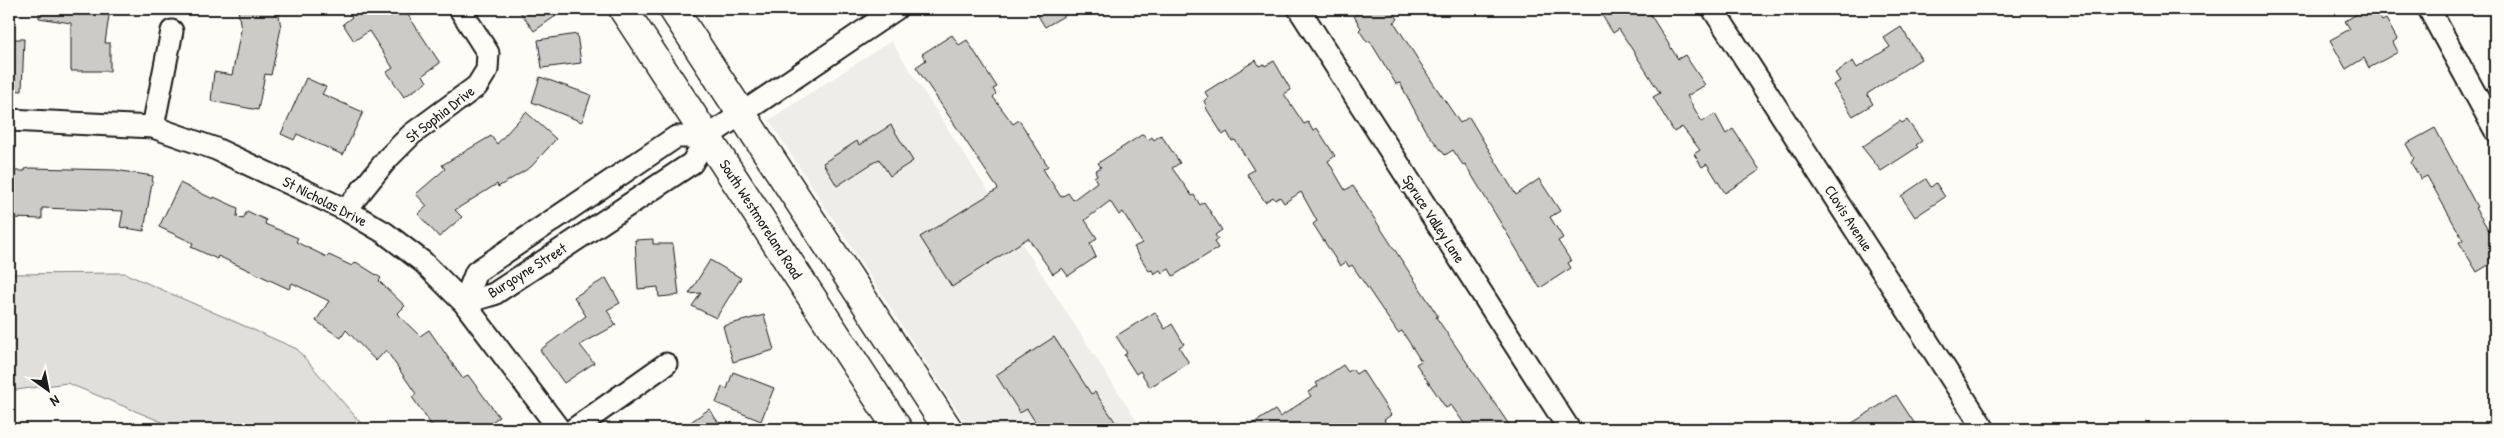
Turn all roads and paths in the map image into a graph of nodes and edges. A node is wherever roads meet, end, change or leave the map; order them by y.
1 (460, 9) edge
2 (623, 9) edge
3 (673, 9) edge
4 (896, 9) edge
5 (1299, 9) edge
6 (1713, 9) edge
7 (2429, 9) edge
8 (172, 31) dead end
9 (741, 112) junction
10 (9, 120) edge
11 (153, 127) junction
12 (2495, 130) edge
13 (707, 137) junction
14 (346, 210) junction
15 (464, 303) junction
16 (666, 364) dead end
17 (559, 429) edge
18 (574, 429) edge
19 (898, 429) edge
20 (948, 429) edge
21 (1569, 429) edge
22 (1984, 429) edge

1 - 14 street, St Sophia Drive
2 - 13 main road, South Westmoreland Road
3 - 9 main road
4 - 9 street, Burgoyne Street
5 - 21 street, Spruce Valley Lane
6 - 22 street, Clovis Avenue
7 - 12 street
8 - 11 street
9 - 13 street, Burgoyne Street
9 - 20 main road
10 - 11 street, St Nicholas Drive
11 - 14 street, St Nicholas Drive
13 - 15 street, Burgoyne Street
13 - 15 street, Burgoyne Street
13 - 19 main road, South Westmoreland Road
14 - 15 street, St Nicholas Drive
15 - 17 street, St Nicholas Drive
16 - 18 street

